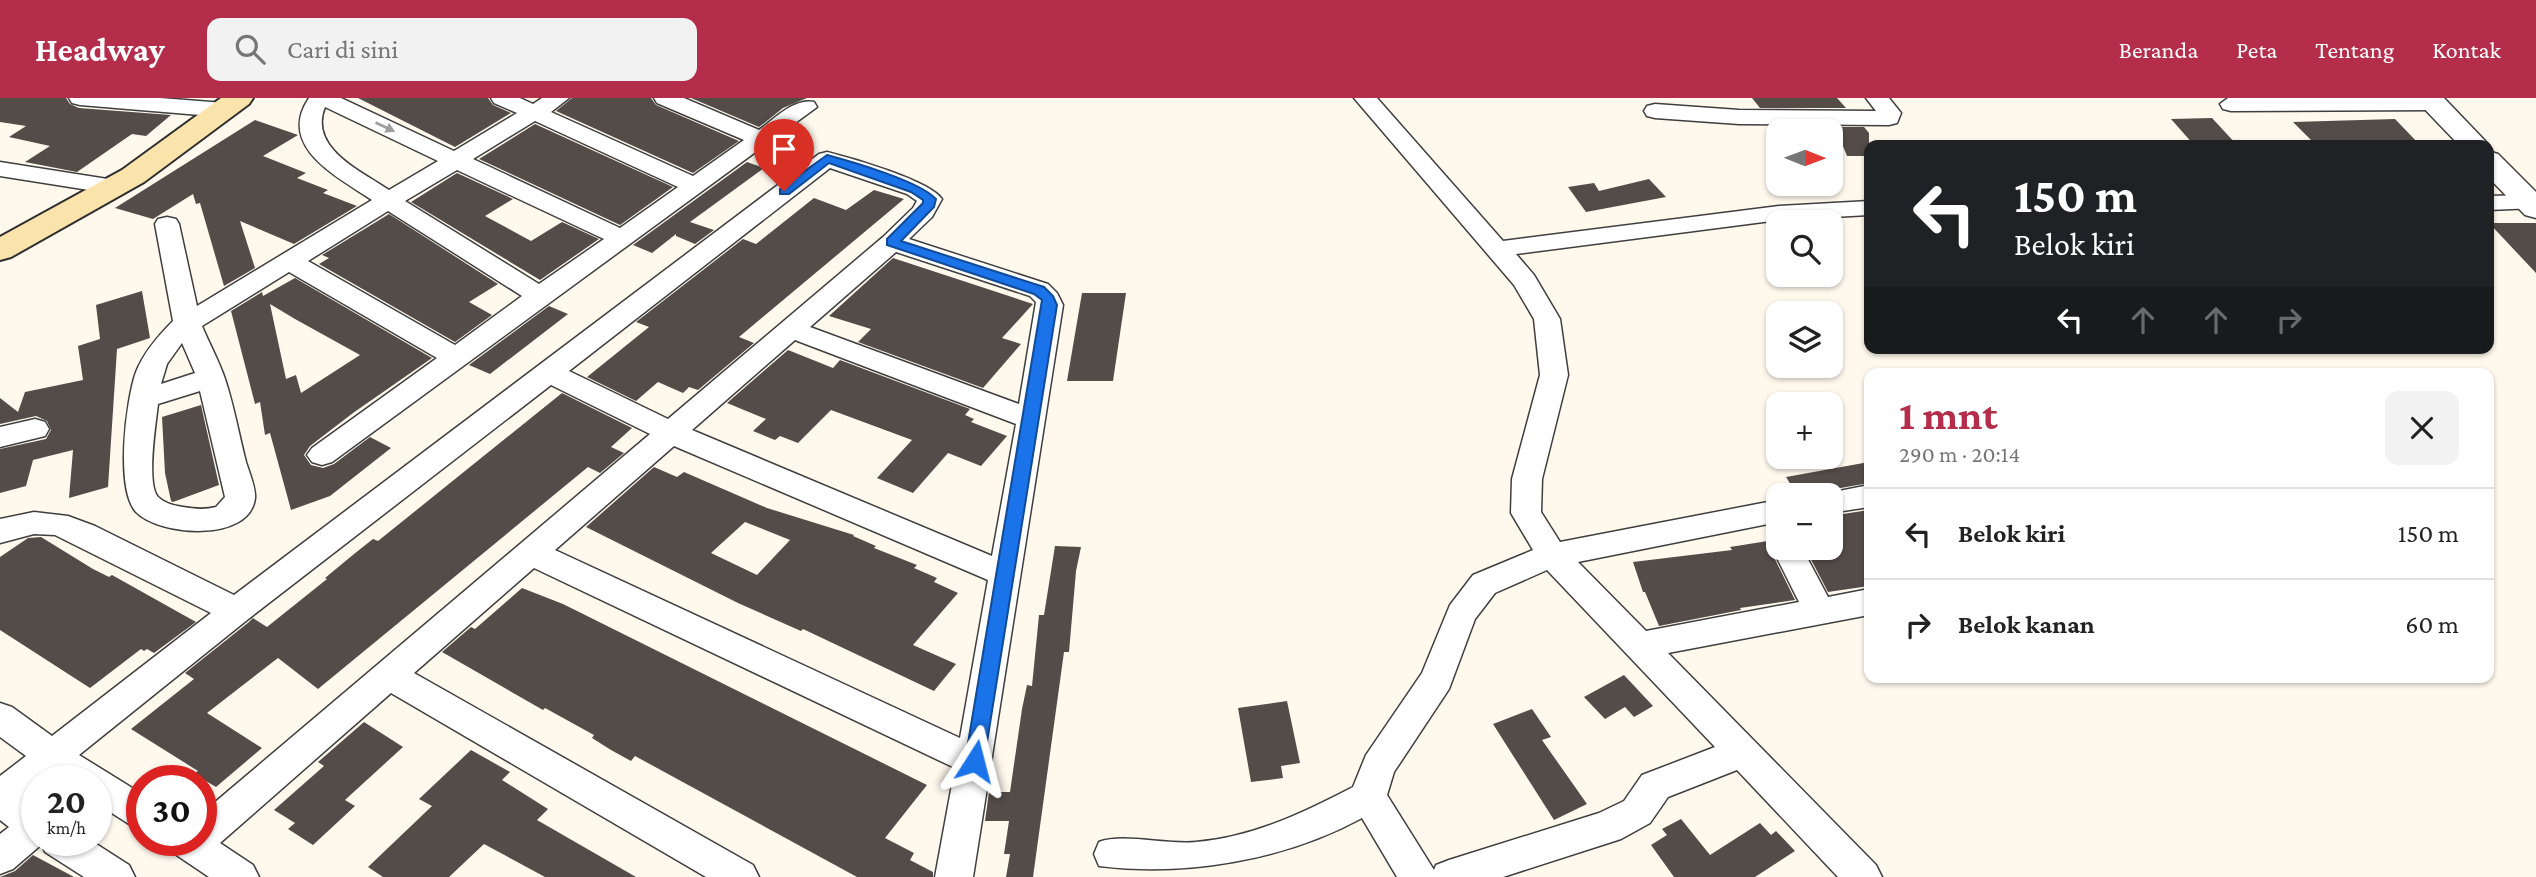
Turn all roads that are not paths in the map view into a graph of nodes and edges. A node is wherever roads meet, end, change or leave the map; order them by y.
1 (80, 98) edge
2 (321, 98) edge
3 (502, 98) edge
4 (558, 98) edge
5 (665, 98) edge
6 (1365, 98) edge
7 (1692, 98) edge
8 (1853, 98) edge
9 (2431, 100) edge
10 (231, 104) edge
11 (699, 104) edge
12 (2231, 104) dead end
13 (1717, 106) edge
14 (806, 107) dead end
15 (1874, 108) edge
16 (1655, 111) dead end
17 (534, 113) junction
18 (761, 139) junction
19 (2470, 140) edge
20 (457, 160) junction
21 (2494, 166) edge
22 (0, 169) edge
23 (695, 186) junction
24 (114, 187) junction
25 (387, 200) junction
26 (2494, 203) edge
27 (2532, 205) edge
28 (1864, 208) edge
29 (167, 224) dead end
30 (622, 238) junction
31 (892, 242) junction
32 (1498, 249) junction
33 (0, 250) edge
34 (289, 261) junction
35 (540, 296) junction
36 (187, 323) junction
37 (791, 329) junction
38 (457, 357) junction
39 (548, 372) junction
40 (211, 378) junction
41 (145, 398) junction
42 (1030, 419) junction
43 (35, 429) dead end
44 (671, 433) junction
45 (0, 437) edge
46 (322, 454) dead end
47 (1864, 497) edge
48 (1843, 500) edge
49 (1766, 519) edge
50 (0, 531) edge
51 (531, 553) junction
52 (1552, 555) junction
53 (1793, 560) edge
54 (1005, 574) junction
55 (1864, 603) edge
56 (236, 611) junction
57 (1819, 611) junction
58 (1640, 645) junction
59 (388, 675) junction
60 (0, 716) edge
61 (1741, 752) junction
62 (53, 757) junction
63 (975, 761) junction
64 (66, 765) edge
65 (1368, 797) junction
66 (0, 798) edge
67 (21, 814) edge
68 (217, 820) edge
69 (21, 839) edge
70 (1112, 854) dead end
71 (0, 856) edge
72 (83, 856) edge
73 (214, 856) edge
74 (116, 877) edge
75 (240, 877) edge
76 (740, 877) edge
77 (954, 877) edge
78 (1418, 877) edge
79 (1449, 877) edge
80 (1863, 877) edge

1 - 10 street
2 -> 20 street
2 - 25 street
3 - 17 street
4 - 17 street
5 - 11 street
6 - 32 street
7 - 13 street
8 - 15 street
9 - 12 street
9 - 19 street
10 - 24 main road
11 - 18 street
13 - 15 street
13 - 16 street
14 - 18 street
17 - 20 street
17 - 23 street
18 - 23 street
20 - 25 street
20 - 30 street
21 - 27 street
22 - 24 street
23 - 30 street
24 - 33 main road
25 - 34 street
25 - 35 street
26 - 27 street
28 - 32 street
29 - 36 street
30 - 35 street
31 - 37 street
31 - 39 street
31 - 42 street
32 - 52 street
34 - 36 street
34 - 38 street
35 - 38 street
36 - 40 street
36 - 41 street
37 - 42 street
37 - 44 street
38 - 46 street
39 - 44 street
39 - 56 street
40 - 41 street
40 - 41 street
42 - 54 street
43 - 45 street
44 - 51 street
44 - 54 street
47 - 48 street
49 - 52 street
50 - 56 street
51 - 59 street
51 - 63 street
52 - 58 street
52 - 65 street
53 - 57 street
54 - 63 street
55 - 57 street
56 - 62 street
57 - 58 street
58 - 61 street
59 - 68 street
59 - 76 street
60 - 62 street
61 - 79 street
61 - 80 street
62 - 64 street
62 - 66 street
63 - 77 street
65 - 70 street
65 - 78 street
66 - 67 street
69 - 71 street
72 - 74 street
73 - 75 street

